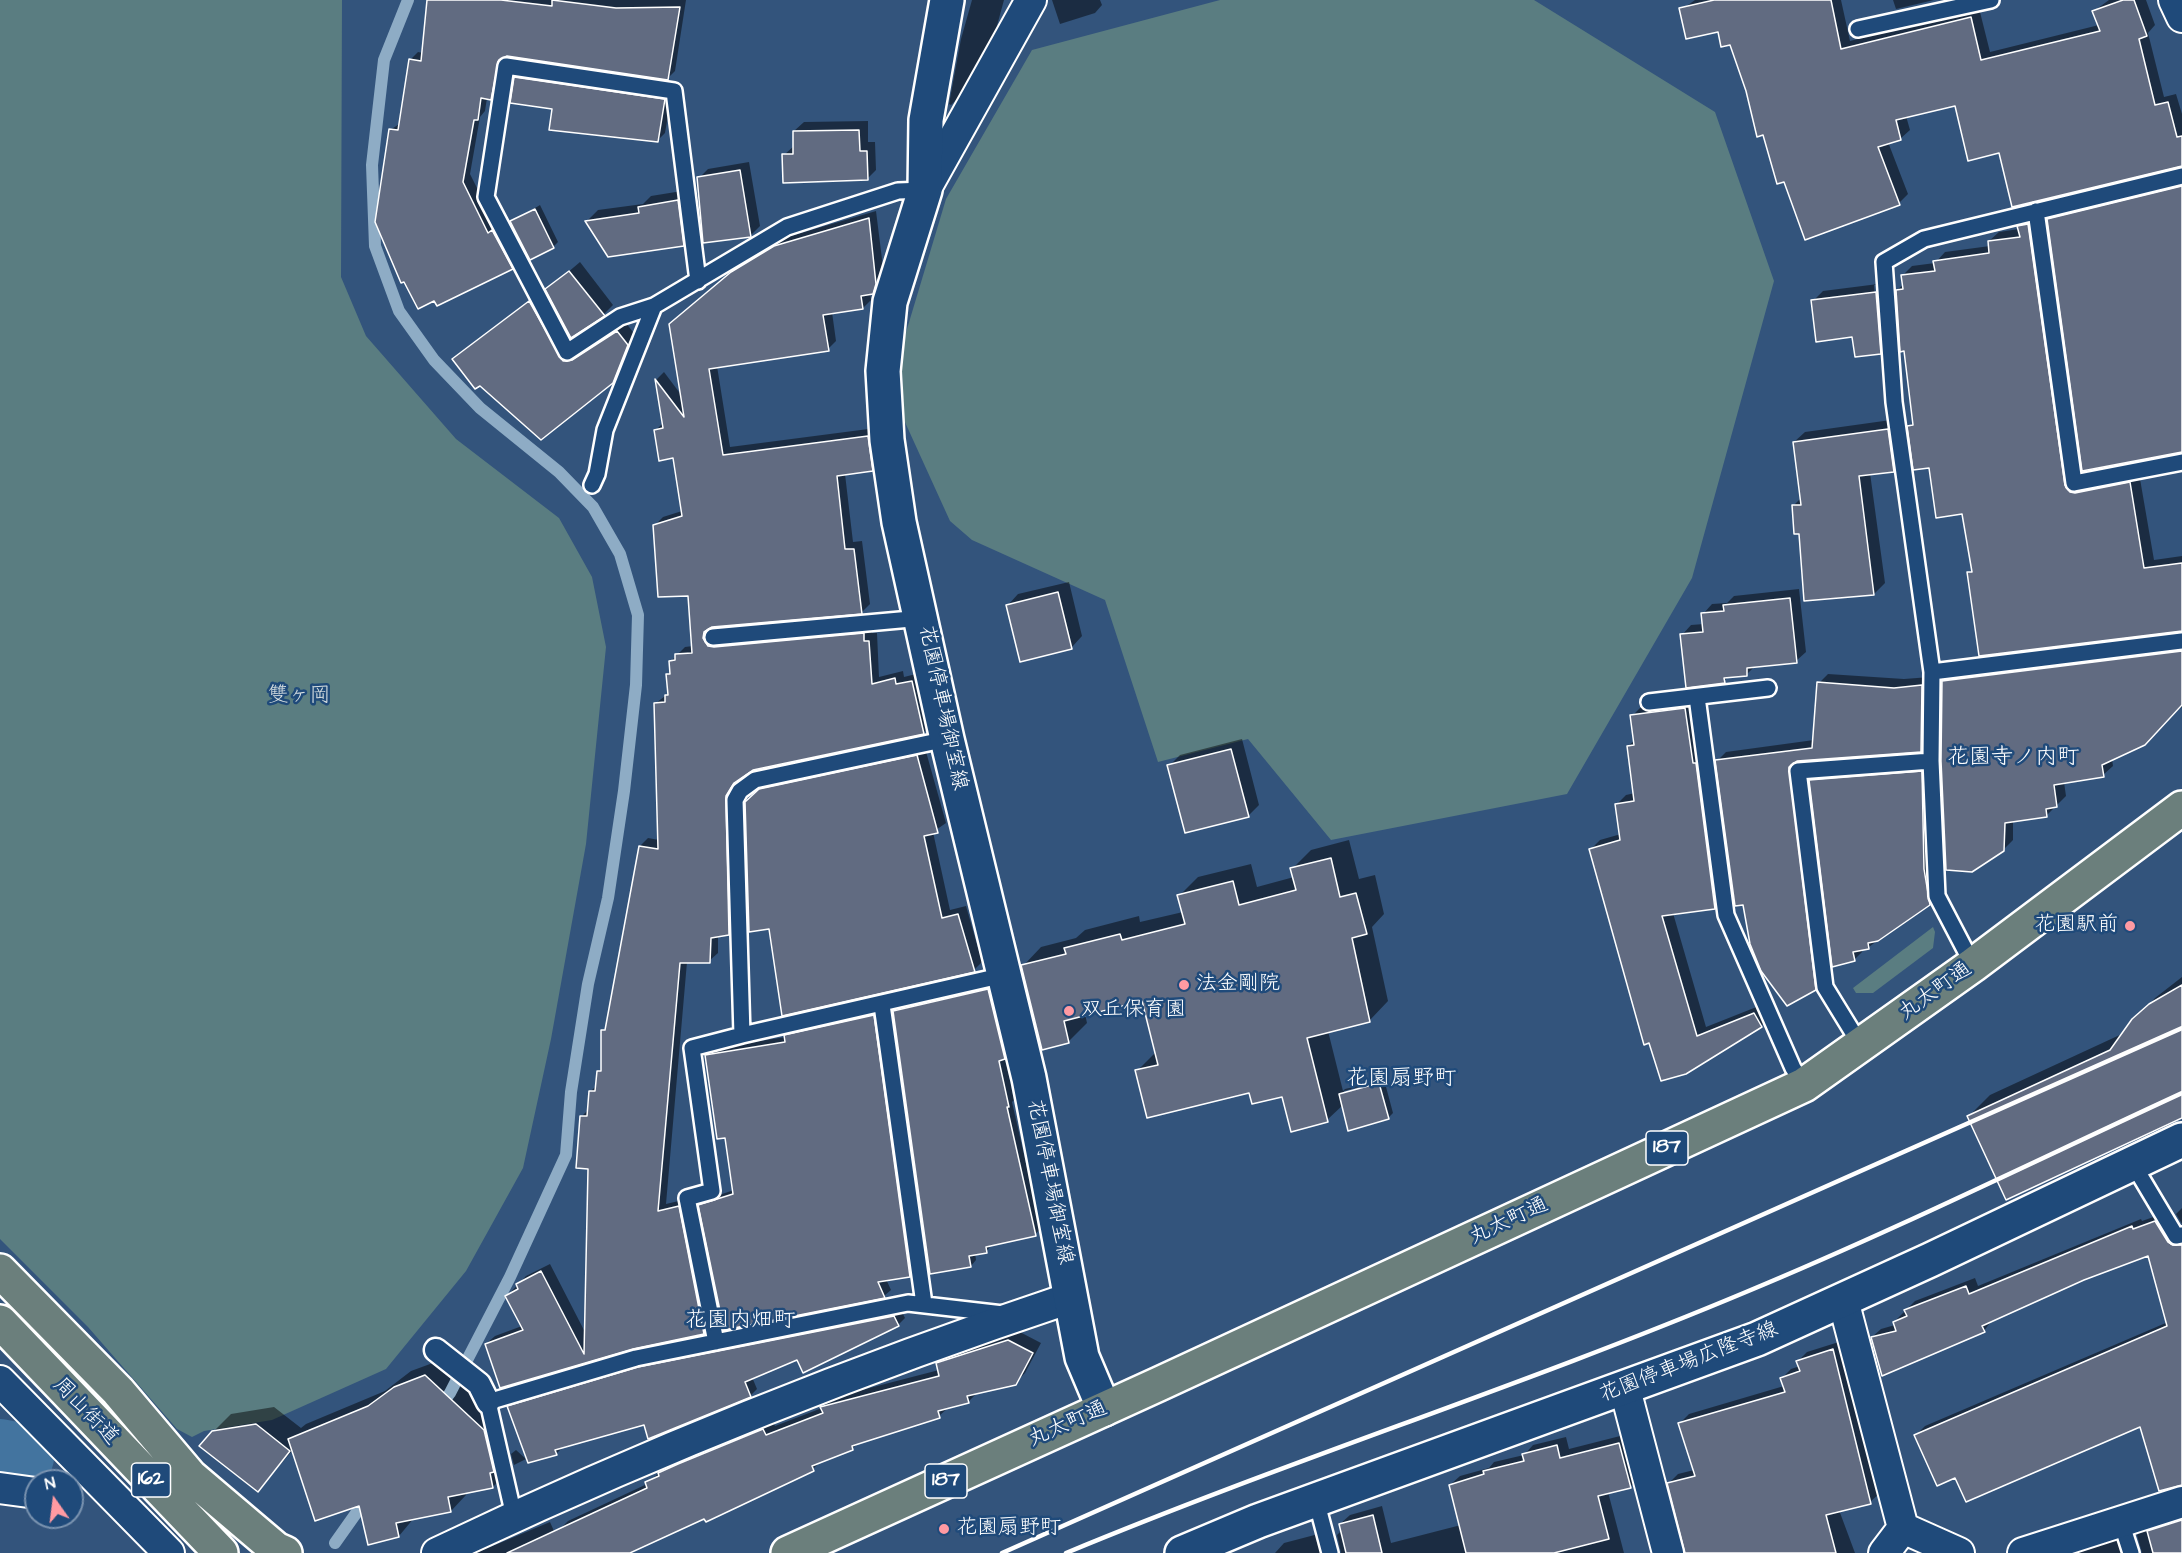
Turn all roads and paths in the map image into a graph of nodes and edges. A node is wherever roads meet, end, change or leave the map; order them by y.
1 (947, 0) edge
2 (1031, 0) edge
3 (1991, 0) edge
4 (2174, 0) edge
5 (2182, 17) edge
6 (1858, 29) dead end
7 (2182, 176) edge
8 (925, 190) junction
9 (2036, 211) junction
10 (698, 281) junction
11 (654, 306) junction
12 (2182, 462) edge
13 (592, 485) dead end
14 (922, 618) junction
15 (713, 637) dead end
16 (2182, 641) edge
17 (1932, 672) junction
18 (1768, 688) dead end
19 (1696, 697) junction
20 (1649, 702) dead end
21 (947, 739) junction
22 (1931, 761) junction
23 (2182, 808) edge
24 (1973, 965) junction
25 (1004, 975) junction
26 (882, 1005) junction
27 (742, 1035) junction
28 (1866, 1043) junction
29 (1804, 1084) junction
30 (2182, 1140) edge
31 (2133, 1164) junction
32 (2182, 1234) edge
33 (0, 1272) edge
34 (1070, 1298) junction
35 (1843, 1300) junction
36 (924, 1304) junction
37 (1018, 1316) junction
38 (0, 1322) edge
39 (716, 1342) junction
40 (441, 1355) dead end
41 (0, 1381) edge
42 (1625, 1389) junction
43 (488, 1402) junction
44 (1104, 1409) junction
45 (85, 1482) edge
46 (0, 1488) edge
47 (24, 1491) edge
48 (1316, 1500) junction
49 (2182, 1502) edge
50 (514, 1516) junction
51 (244, 1522) junction
52 (2121, 1522) junction
53 (1903, 1528) junction
54 (169, 1553) edge
55 (221, 1553) edge
56 (259, 1553) edge
57 (285, 1553) edge
58 (437, 1553) edge
59 (788, 1553) edge
60 (1182, 1553) edge
61 (1330, 1553) edge
62 (1668, 1553) edge
63 (1884, 1553) edge
64 (1959, 1553) edge
65 (2023, 1553) edge
66 (2131, 1553) edge

1 - 8 main road, 花園停車場御室線
2 - 8 street
3 - 6 lane
4 - 5 street
7 - 9 lane
8 - 10 lane
8 - 14 main road, 花園停車場御室線
9 - 12 lane
9 - 17 lane
10 - 11 lane
10 - 11 lane
11 - 13 lane
14 - 15 lane
14 - 21 main road, 花園停車場御室線
16 - 17 lane
17 - 22 lane
18 - 19 lane
19 - 20 lane
19 - 29 lane
21 - 25 main road, 花園停車場御室線
21 - 27 lane
22 - 24 lane
22 - 28 lane
23 - 24 main road, 丸太町通 / 187
24 - 28 main road, 丸太町通 / 187
25 - 26 lane
25 - 34 main road, 花園停車場御室線
26 - 27 lane
26 - 36 lane
27 - 39 lane
28 - 29 main road, 丸太町通 / 187
29 - 44 main road, 丸太町通 / 187
30 - 31 main road, 花園停車場広隆寺線
31 - 32 lane
31 - 35 main road, 花園停車場広隆寺線
33 - 51 main road
34 - 37 street
34 - 44 main road, 花園停車場御室線
35 - 42 main road, 花園停車場広隆寺線
35 - 53 street
36 - 37 lane
36 - 39 lane
37 - 50 street
38 - 55 main road, 周山街道 / 162
39 - 43 lane
40 - 43 street
41 - 45 street
42 - 48 main road, 花園停車場広隆寺線
42 - 62 street
43 - 50 lane
44 - 59 main road, 丸太町通 / 187
45 - 54 street
46 - 47 street
48 - 60 main road, 花園停車場広隆寺線
48 - 61 lane
49 - 52 street
50 - 58 street
51 - 56 main road
51 - 57 main road
52 - 65 street
52 - 66 lane
53 - 63 street
53 - 64 street

